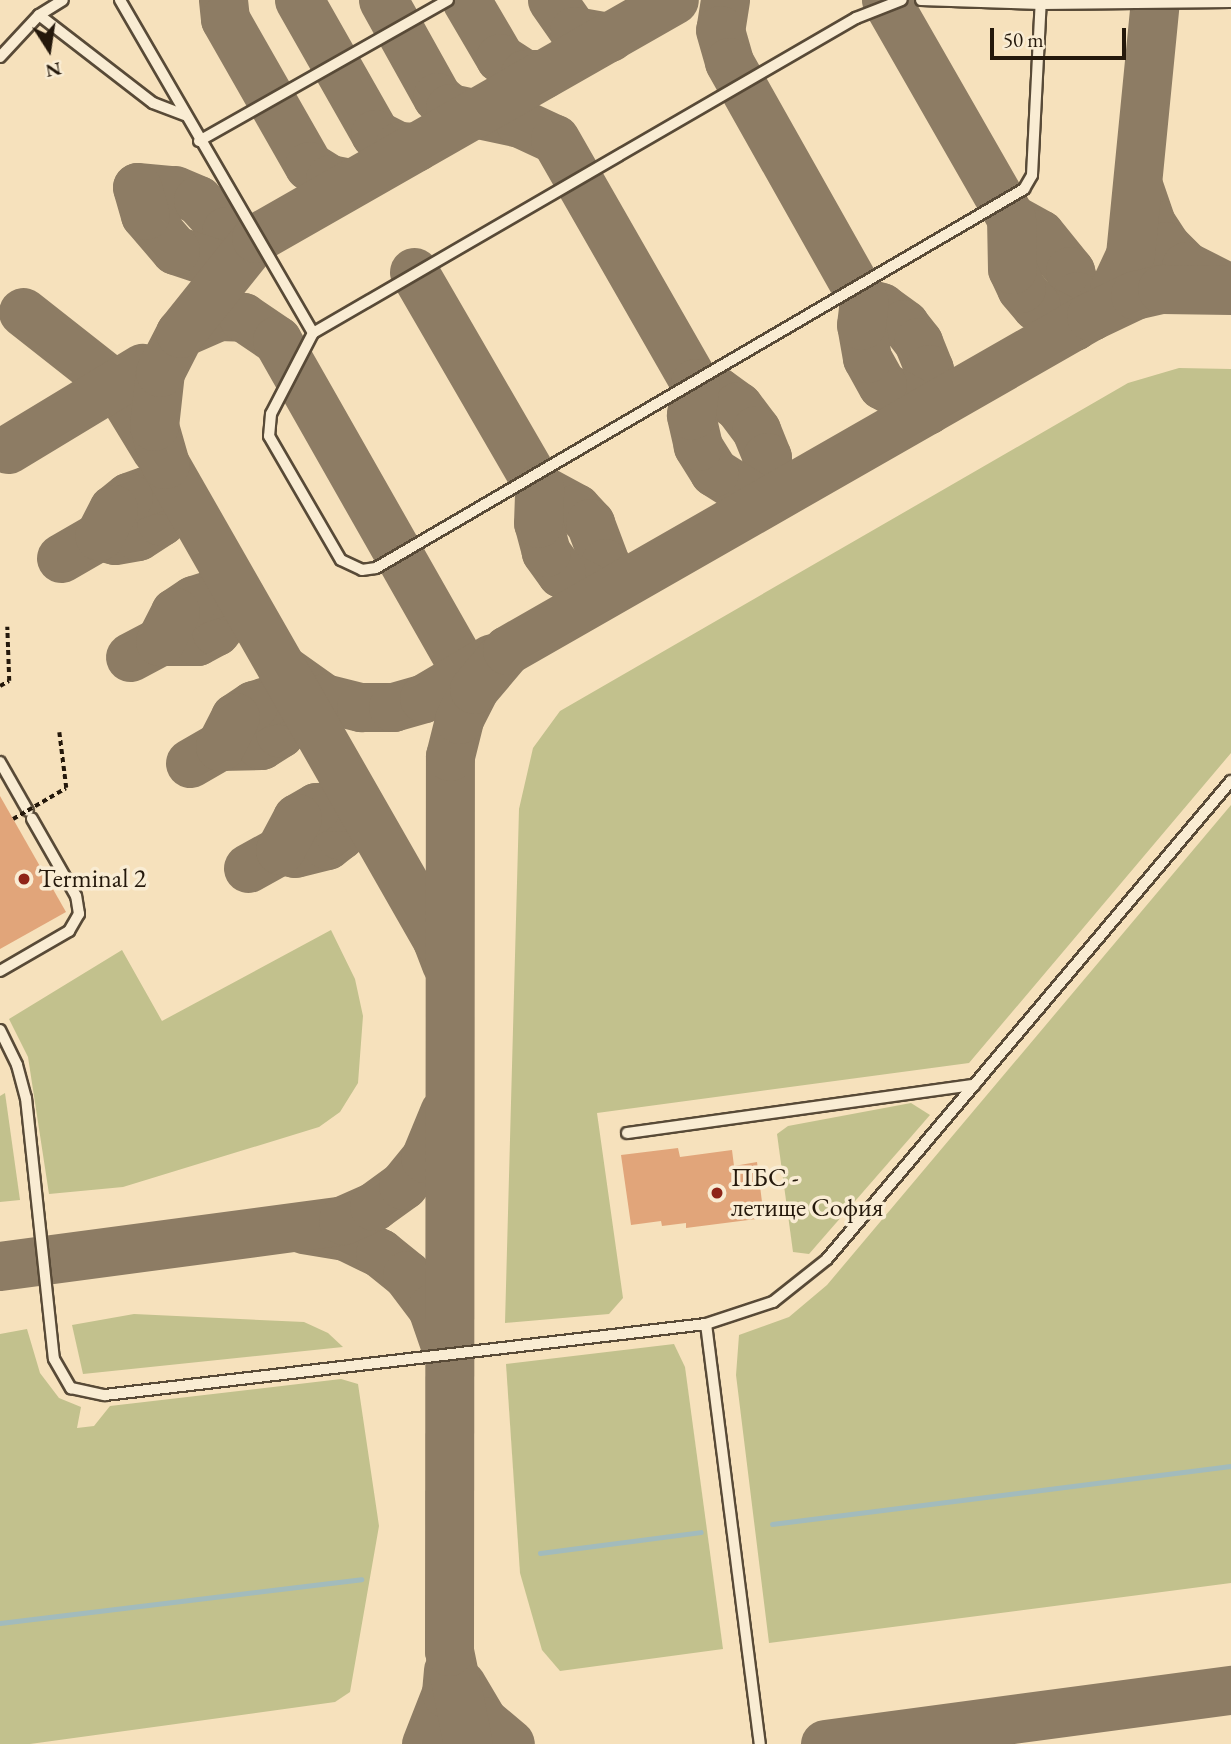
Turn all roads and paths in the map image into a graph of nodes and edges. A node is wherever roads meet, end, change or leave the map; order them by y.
1 (63, 0) edge
2 (120, 0) edge
3 (448, 0) edge
4 (902, 0) edge
5 (921, 0) edge
6 (1041, 2) edge
7 (1231, 2) edge
8 (39, 15) junction
9 (0, 57) edge
10 (185, 115) junction
11 (199, 141) junction
12 (313, 333) junction
13 (7, 627) dead end
14 (0, 686) edge
15 (59, 732) dead end
16 (0, 762) edge
17 (1231, 781) edge
18 (13, 819) dead end
19 (0, 971) edge
20 (0, 1030) edge
21 (975, 1085) junction
22 (626, 1133) dead end
23 (706, 1324) junction
24 (760, 1744) edge

1 - 8 lane
2 - 10 lane
3 - 11 lane
4 - 12 lane
5 - 6 lane
6 - 7 lane
6 - 12 lane
8 - 9 lane
8 - 10 lane
10 - 11 lane
11 - 12 lane
13 - 14 path
15 - 18 path, bridge
16 - 19 lane
17 - 21 lane
20 - 23 lane
21 - 22 lane
21 - 23 lane
23 - 24 lane

